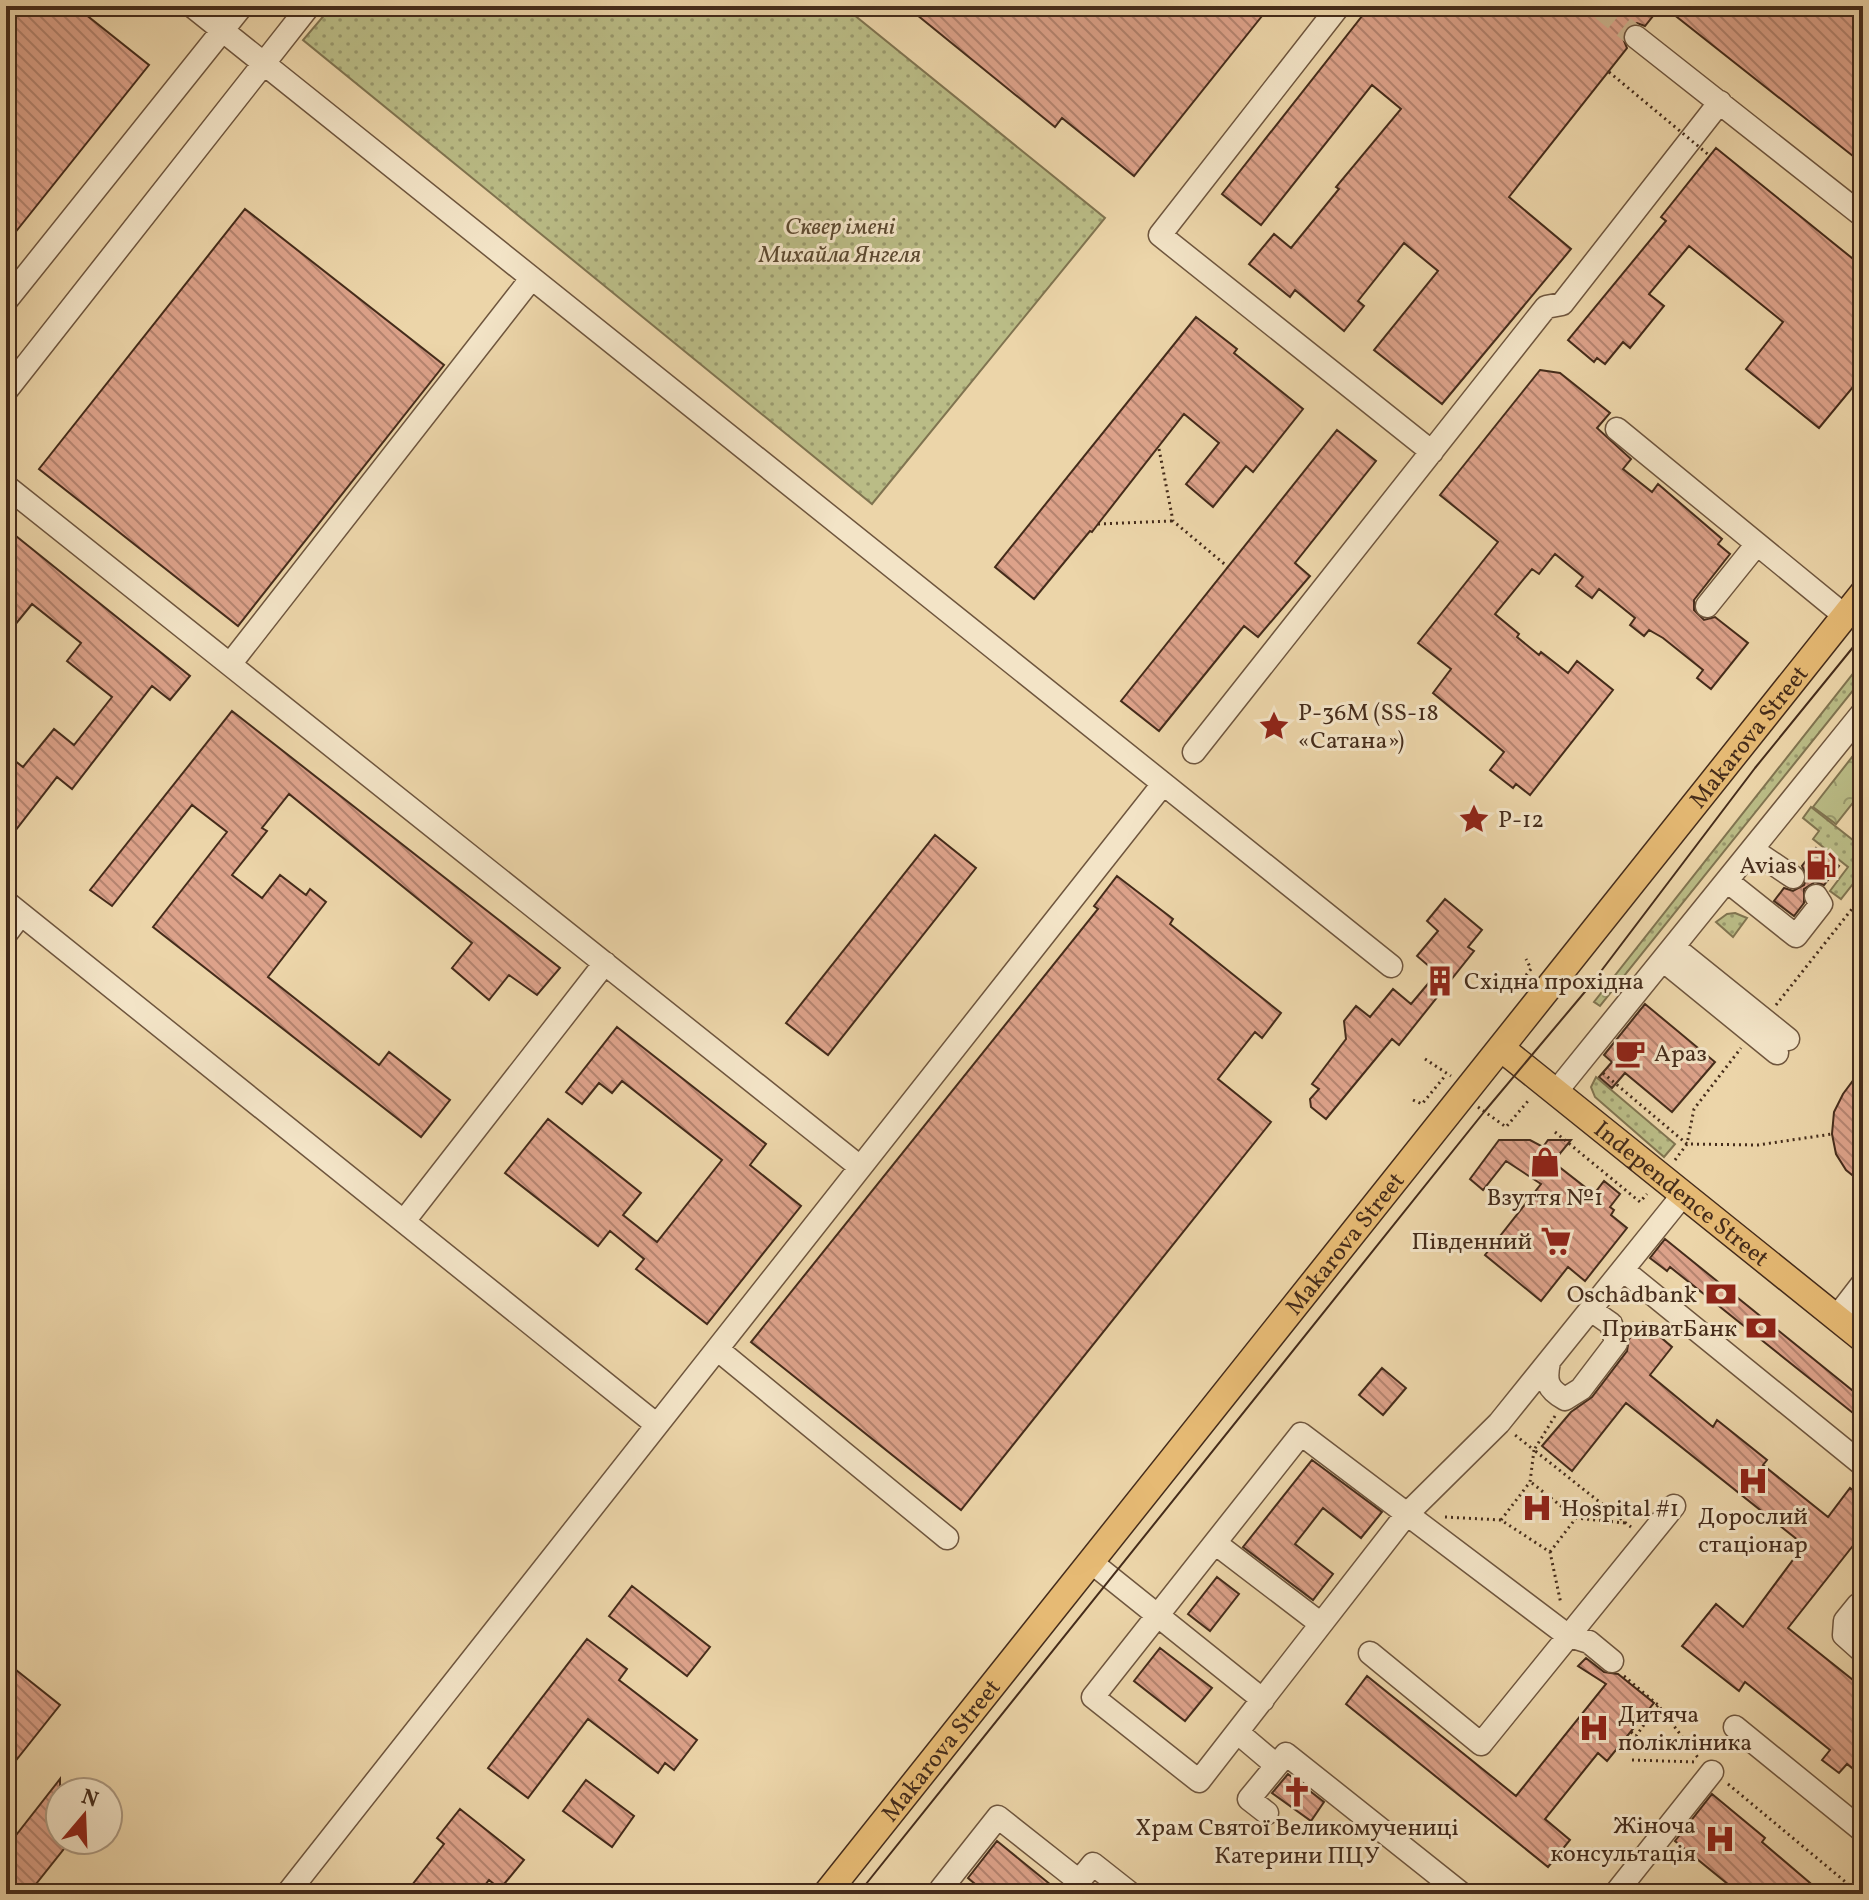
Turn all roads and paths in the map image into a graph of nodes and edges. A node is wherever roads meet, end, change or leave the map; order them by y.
1 (192, 6) edge
2 (242, 6) edge
3 (309, 6) edge
4 (1339, 6) edge
5 (222, 31) junction
6 (1636, 37) tunnel mouth
7 (263, 64) junction
8 (1609, 72) dead end
9 (1720, 102) junction
10 (1710, 156) dead end
11 (1863, 216) edge
12 (531, 279) junction
13 (6, 301) edge
14 (6, 391) edge
15 (1617, 429) dead end
16 (1159, 449) dead end
17 (1432, 452) junction
18 (6, 486) edge
19 (1173, 521) junction
20 (1098, 524) dead end
21 (1757, 544) junction
22 (1228, 567) dead end
23 (1863, 593) edge
24 (1707, 606) dead end
25 (1845, 616) junction
26 (231, 663) junction
27 (1863, 712) edge
28 (1194, 752) dead end
29 (1163, 784) junction
30 (1753, 850) junction
31 (1793, 877) dead end
32 (1727, 881) junction
33 (1816, 896) dead end
34 (13, 908) edge
35 (6, 934) edge
36 (1669, 954) junction
37 (1526, 959) dead end
38 (605, 963) junction
39 (1391, 966) dead end
40 (1511, 994) dead end
41 (1782, 1046) dead end
42 (1501, 1048) junction
43 (1425, 1059) dead end
44 (1603, 1073) dead end
45 (1445, 1076) dead end
46 (1454, 1078) dead end
47 (1555, 1093) junction
48 (1413, 1100) dead end
49 (1528, 1101) dead end
50 (1475, 1105) dead end
51 (1555, 1132) dead end
52 (1832, 1134) dead end
53 (860, 1167) junction
54 (1682, 1196) junction
55 (1640, 1202) dead end
56 (404, 1221) junction
57 (1623, 1270) junction
58 (1863, 1283) edge
59 (1591, 1310) junction
60 (1836, 1318) junction
61 (1863, 1339) edge
62 (717, 1349) junction
63 (1549, 1362) junction
64 (1565, 1399) junction
65 (1499, 1423) junction
66 (657, 1425) junction
67 (1534, 1450) junction
68 (1863, 1465) edge
69 (1530, 1482) junction
70 (1674, 1506) dead end
71 (1406, 1515) junction
72 (1576, 1518) junction
73 (1501, 1520) junction
74 (1626, 1523) junction
75 (947, 1538) dead end
76 (1647, 1540) junction
77 (1215, 1543) junction
78 (1550, 1552) junction
79 (1091, 1562) junction
80 (1858, 1605) dead end
81 (1158, 1615) junction
82 (1321, 1624) junction
83 (1567, 1635) junction
84 (1863, 1652) edge
85 (1370, 1653) dead end
86 (1612, 1661) joint
87 (1263, 1700) junction
88 (1658, 1705) junction
89 (1735, 1727) dead end
90 (1237, 1732) junction
91 (1631, 1732) dead end
92 (1632, 1760) dead end
93 (1276, 1765) junction
94 (1712, 1772) joint
95 (1267, 1813) dead end
96 (1863, 1831) edge
97 (287, 1894) edge
98 (826, 1894) edge
99 (946, 1894) edge
100 (1131, 1894) edge
101 (1462, 1894) edge
102 (1615, 1894) edge
103 (1860, 1894) edge

1 - 5 lane
2 - 5 lane
3 - 7 lane
4 - 17 lane
5 - 7 lane
5 - 13 lane
6 - 9 lane
7 - 12 lane
7 - 14 lane
8 - 10 path, bridge
9 - 11 lane
9 - 17 lane
12 - 26 lane
12 - 29 lane
15 - 21 lane
16 - 19 path
17 - 28 lane
18 - 26 lane
19 - 20 path
19 - 22 path
21 - 24 lane
21 - 25 lane
23 - 25 main road, Makarova Street
25 - 42 main road, Makarova Street
26 - 38 lane
27 - 30 lane
29 - 39 lane
29 - 53 lane
30 - 31 lane
30 - 32 lane
32 - 33 lane
32 - 36 lane
34 - 35 lane
34 - 56 lane
36 - 41 lane
36 - 47 lane
37 - 40 path
38 - 53 lane
38 - 56 lane
42 - 47 main road, Independence Street
42 - 79 main road, Makarova Street
43 - 46 path
44 - 52 path
45 - 48 path
47 - 54 main road, Independence Street
49 - 50 path
51 - 55 path
53 - 62 lane
54 - 57 lane
54 - 60 main road, Independence Street
56 - 66 lane
57 - 59 lane
57 - 68 lane
58 - 60 lane
59 - 63 lane
59 - 64 lane
60 - 61 main road, Independence Street
62 - 66 lane
62 - 75 lane
63 - 64 lane
63 - 65 lane
64 - 67 path
65 - 67 path
65 - 71 lane
66 - 97 lane
67 - 69 path
67 - 74 path
69 - 72 path
69 - 73 path
70 - 76 lane
71 - 73 path
71 - 77 lane
71 - 82 lane
71 - 83 lane
72 - 74 path
72 - 78 path
73 - 78 path
74 - 76 path
76 - 83 lane
77 - 81 lane
77 - 82 lane
78 - 83 path
79 - 81 lane
79 - 98 main road, Makarova Street
80 - 84 lane
81 - 87 lane
81 - 90 lane
82 - 87 lane
83 - 85 lane
83 - 86 lane
86 - 88 path
87 - 90 lane
88 - 91 path
88 - 92 path
89 - 96 lane
90 - 93 lane
93 - 95 lane
93 - 101 lane
94 - 102 lane
94 - 103 path
99 - 100 lane

